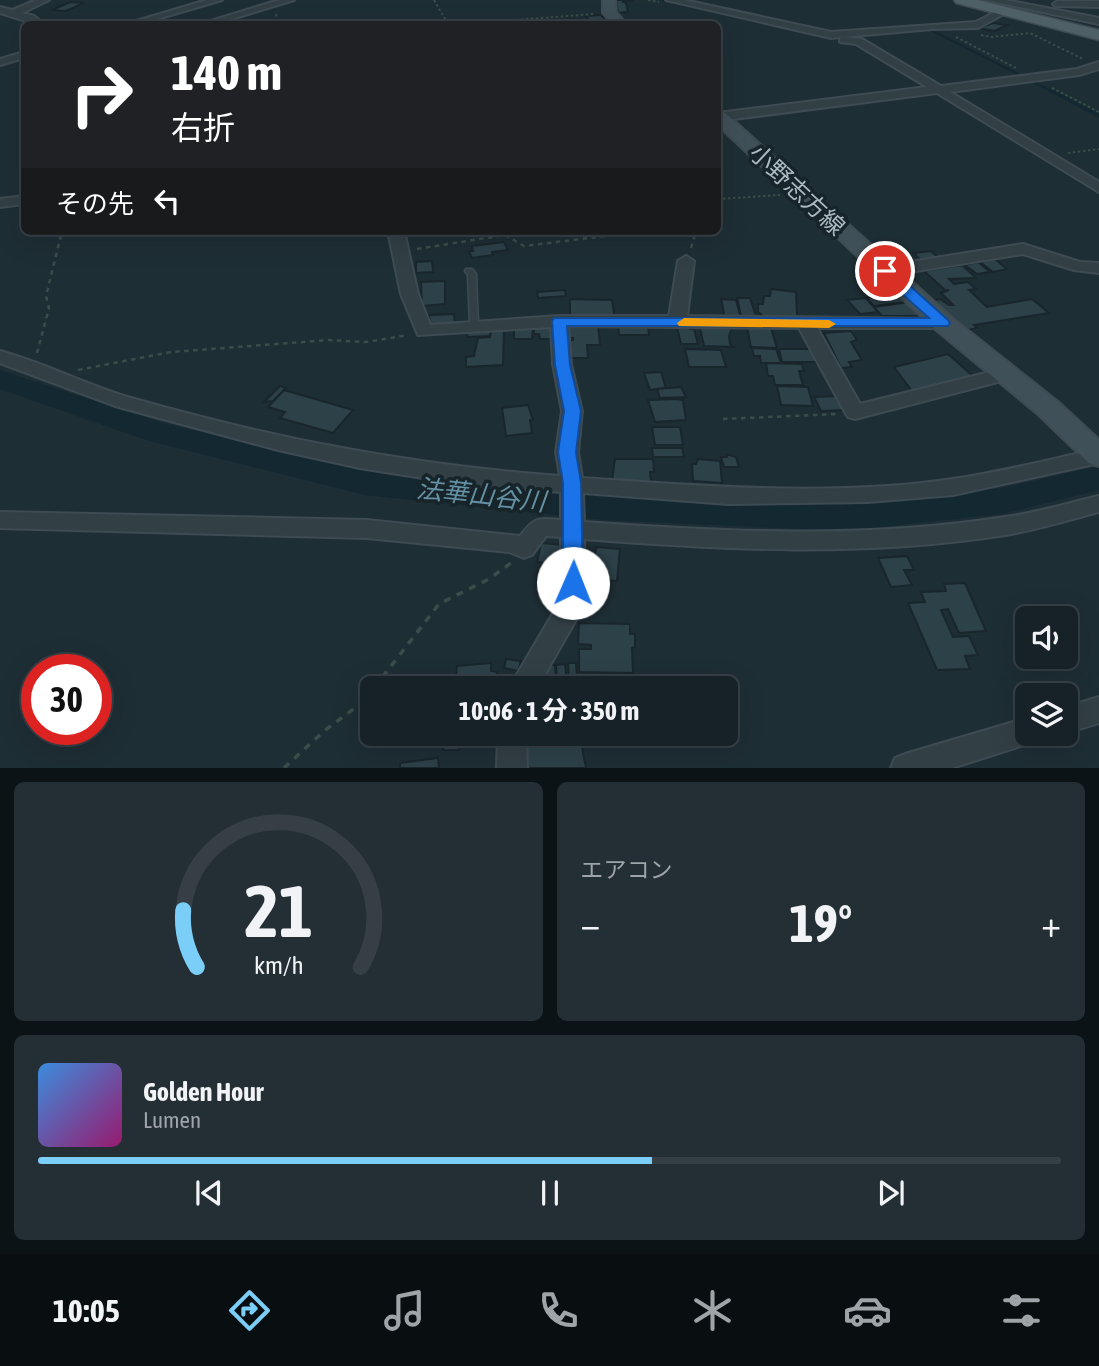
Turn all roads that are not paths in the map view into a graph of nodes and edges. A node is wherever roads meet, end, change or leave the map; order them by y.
1 (44, 0) edge
2 (217, 0) edge
3 (254, 0) edge
4 (289, 0) edge
5 (671, 0) edge
6 (961, 0) edge
7 (991, 0) edge
8 (1096, 3) edge
9 (272, 5) junction
10 (1010, 8) junction
11 (0, 10) edge
12 (13, 13) junction
13 (1099, 20) edge
14 (35, 21) edge
15 (142, 21) edge
16 (216, 21) edge
17 (831, 35) junction
18 (1099, 35) edge
19 (21, 56) edge
20 (0, 63) edge
21 (21, 63) edge
22 (1098, 66) edge
23 (939, 90) junction
24 (721, 117) edge
25 (721, 120) edge
26 (1099, 188) edge
27 (21, 200) edge
28 (0, 203) edge
29 (397, 235) edge
30 (686, 261) road end
31 (1099, 268) edge
32 (469, 271) dead end
33 (885, 271) junction
34 (559, 321) junction
35 (677, 323) junction
36 (943, 323) junction
37 (806, 324) junction
38 (474, 325) junction
39 (0, 357) edge
40 (1006, 374) junction
41 (1099, 456) edge
42 (572, 483) junction
43 (1099, 505) edge
44 (0, 520) edge
45 (574, 530) junction
46 (529, 676) edge
47 (1099, 710) edge
48 (1078, 716) edge
49 (1015, 735) edge
50 (512, 746) edge
51 (512, 768) edge
52 (905, 768) edge

1 - 12 street
2 - 15 street
3 - 9 street
4 - 9 street
5 - 17 street
6 - 10 main road
7 - 10 street
8 - 10 street
9 - 16 street
10 - 13 street
10 - 17 street
10 - 18 main road
11 - 12 street
12 - 14 street
17 - 23 street
19 - 20 street
20 - 21 street
22 - 23 street
23 - 24 street
23 - 26 street
25 - 33 main road, 小野志方線
27 - 28 street
29 - 38 street
30 - 35 street
31 - 33 street
32 - 38 lane
33 - 36 main road, 小野志方線
34 - 35 street
34 - 38 street
34 - 42 street
35 - 37 street
36 - 37 street
36 - 40 main road, 小野志方線
37 - 40 street
39 - 42 street
40 - 41 main road, 小野志方線
41 - 42 street
42 - 45 street
43 - 45 street
44 - 45 street
45 - 46 street
47 - 48 street
49 - 52 street
50 - 51 street

